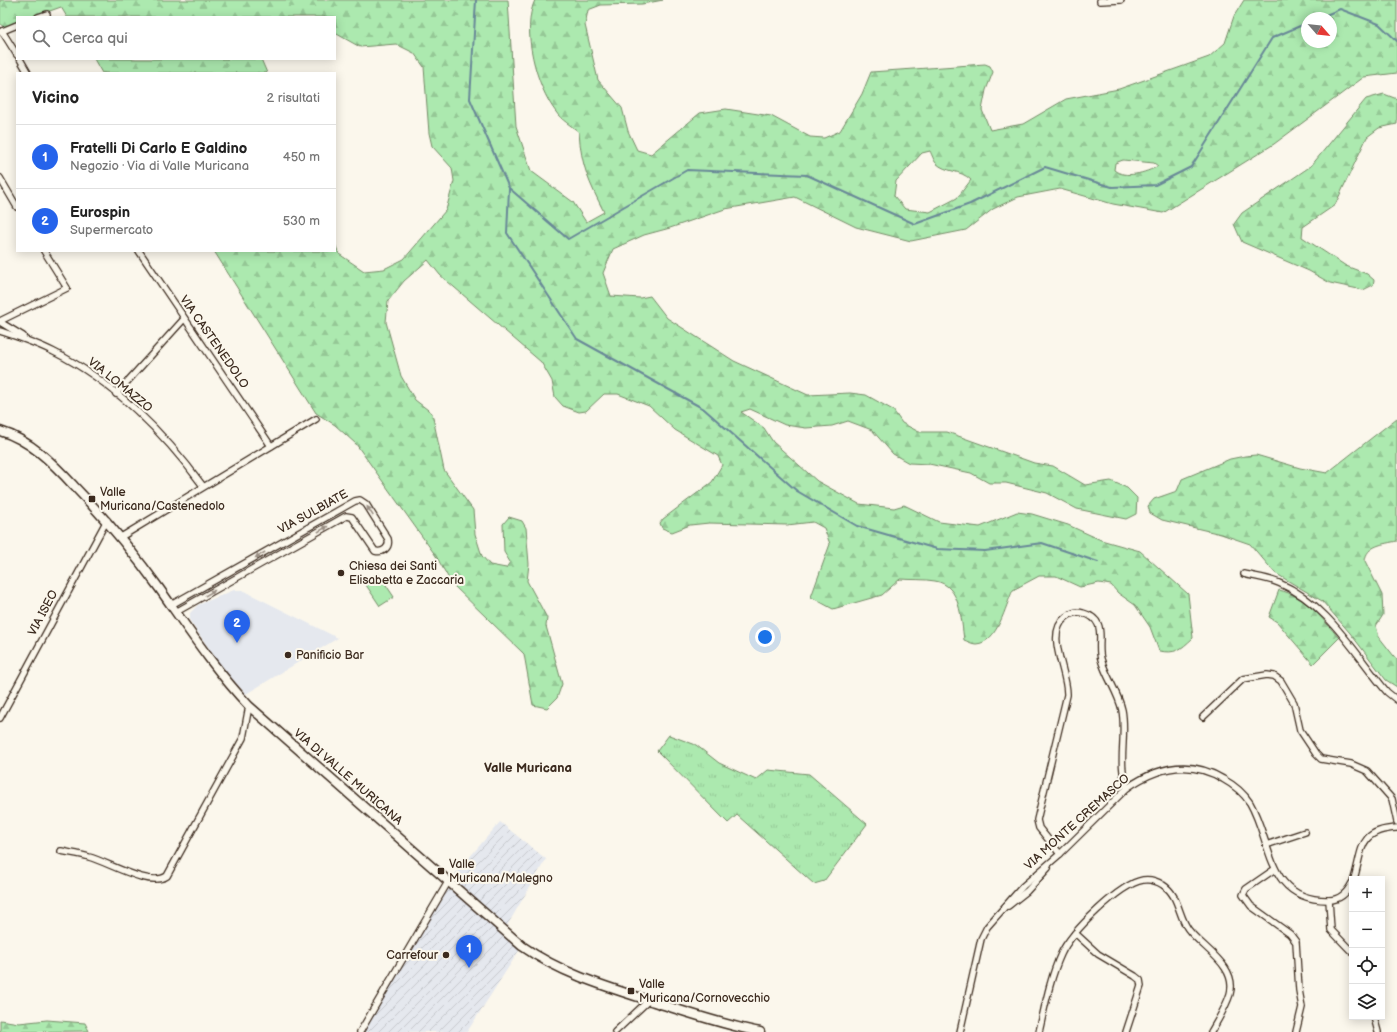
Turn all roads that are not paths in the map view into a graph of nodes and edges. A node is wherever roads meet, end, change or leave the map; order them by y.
1 (1121, 0) edge
2 (1100, 1) edge
3 (47, 14) dead end
4 (41, 16) edge
5 (16, 25) edge
6 (1, 31) edge
7 (16, 54) edge
8 (21, 60) edge
9 (27, 72) edge
10 (0, 178) edge
11 (16, 205) edge
12 (45, 252) edge
13 (140, 252) edge
14 (184, 319) junction
15 (0, 321) edge
16 (0, 331) edge
17 (30, 341) junction
18 (116, 394) junction
19 (316, 419) dead end
20 (0, 431) edge
21 (271, 446) junction
22 (203, 486) junction
23 (107, 520) junction
24 (121, 537) junction
25 (1244, 574) dead end
26 (171, 605) junction
27 (176, 612) junction
28 (1397, 700) edge
29 (249, 706) junction
30 (1203, 717) dead end
31 (0, 718) edge
32 (1127, 788) junction
33 (1397, 822) edge
34 (1397, 828) edge
35 (1305, 832) dead end
36 (1266, 846) junction
37 (61, 852) dead end
38 (1060, 854) junction
39 (1276, 869) junction
40 (1355, 876) edge
41 (448, 882) junction
42 (1349, 887) edge
43 (1329, 900) junction
44 (1075, 933) junction
45 (1349, 949) edge
46 (649, 1000) junction
47 (1375, 1020) edge
48 (360, 1032) edge
49 (615, 1032) edge
50 (760, 1032) edge
51 (960, 1032) edge
52 (1038, 1032) edge
53 (1126, 1032) edge
54 (1212, 1032) edge
55 (1296, 1032) edge
56 (1378, 1032) edge

1 - 2 street
3 - 4 street
5 - 6 street
6 - 7 street
8 - 9 street
10 - 11 street
12 - 15 street
13 - 14 street, VIA CASTENEDOLO
14 - 18 street
14 - 21 street, VIA CASTENEDOLO
15 - 17 street
16 - 17 street, VIA LOMAZZO
17 - 18 street, VIA LOMAZZO
18 - 22 street, VIA LOMAZZO
19 - 21 street
20 - 23 street, VIA DI VALLE MURICANA
21 - 22 street
22 - 24 street
23 - 24 street, VIA DI VALLE MURICANA
23 - 31 street, VIA ISEO
24 - 26 street, VIA DI VALLE MURICANA
25 - 28 street
26 - 27 street, VIA DI VALLE MURICANA
27 -> 26 street, VIA SULBIATE
27 - 29 street, VIA DI VALLE MURICANA
29 - 37 street
29 - 41 street, VIA DI VALLE MURICANA
30 - 33 street
32 - 36 street, VIA MONTE CREMASCO
32 - 38 street, VIA MONTE CREMASCO
32 - 38 street
34 - 40 street
35 - 36 street
36 - 39 street, VIA MONTE CREMASCO
38 - 51 street, VIA MONTE CREMASCO
39 - 43 street, VIA MONTE CREMASCO
39 - 55 street
41 - 46 street, VIA DI VALLE MURICANA
41 - 48 street
42 - 43 street
43 - 45 street
44 - 52 street
44 - 53 street
44 - 54 street
46 - 49 street
46 - 50 street, VIA DI VALLE MURICANA
47 - 56 street

